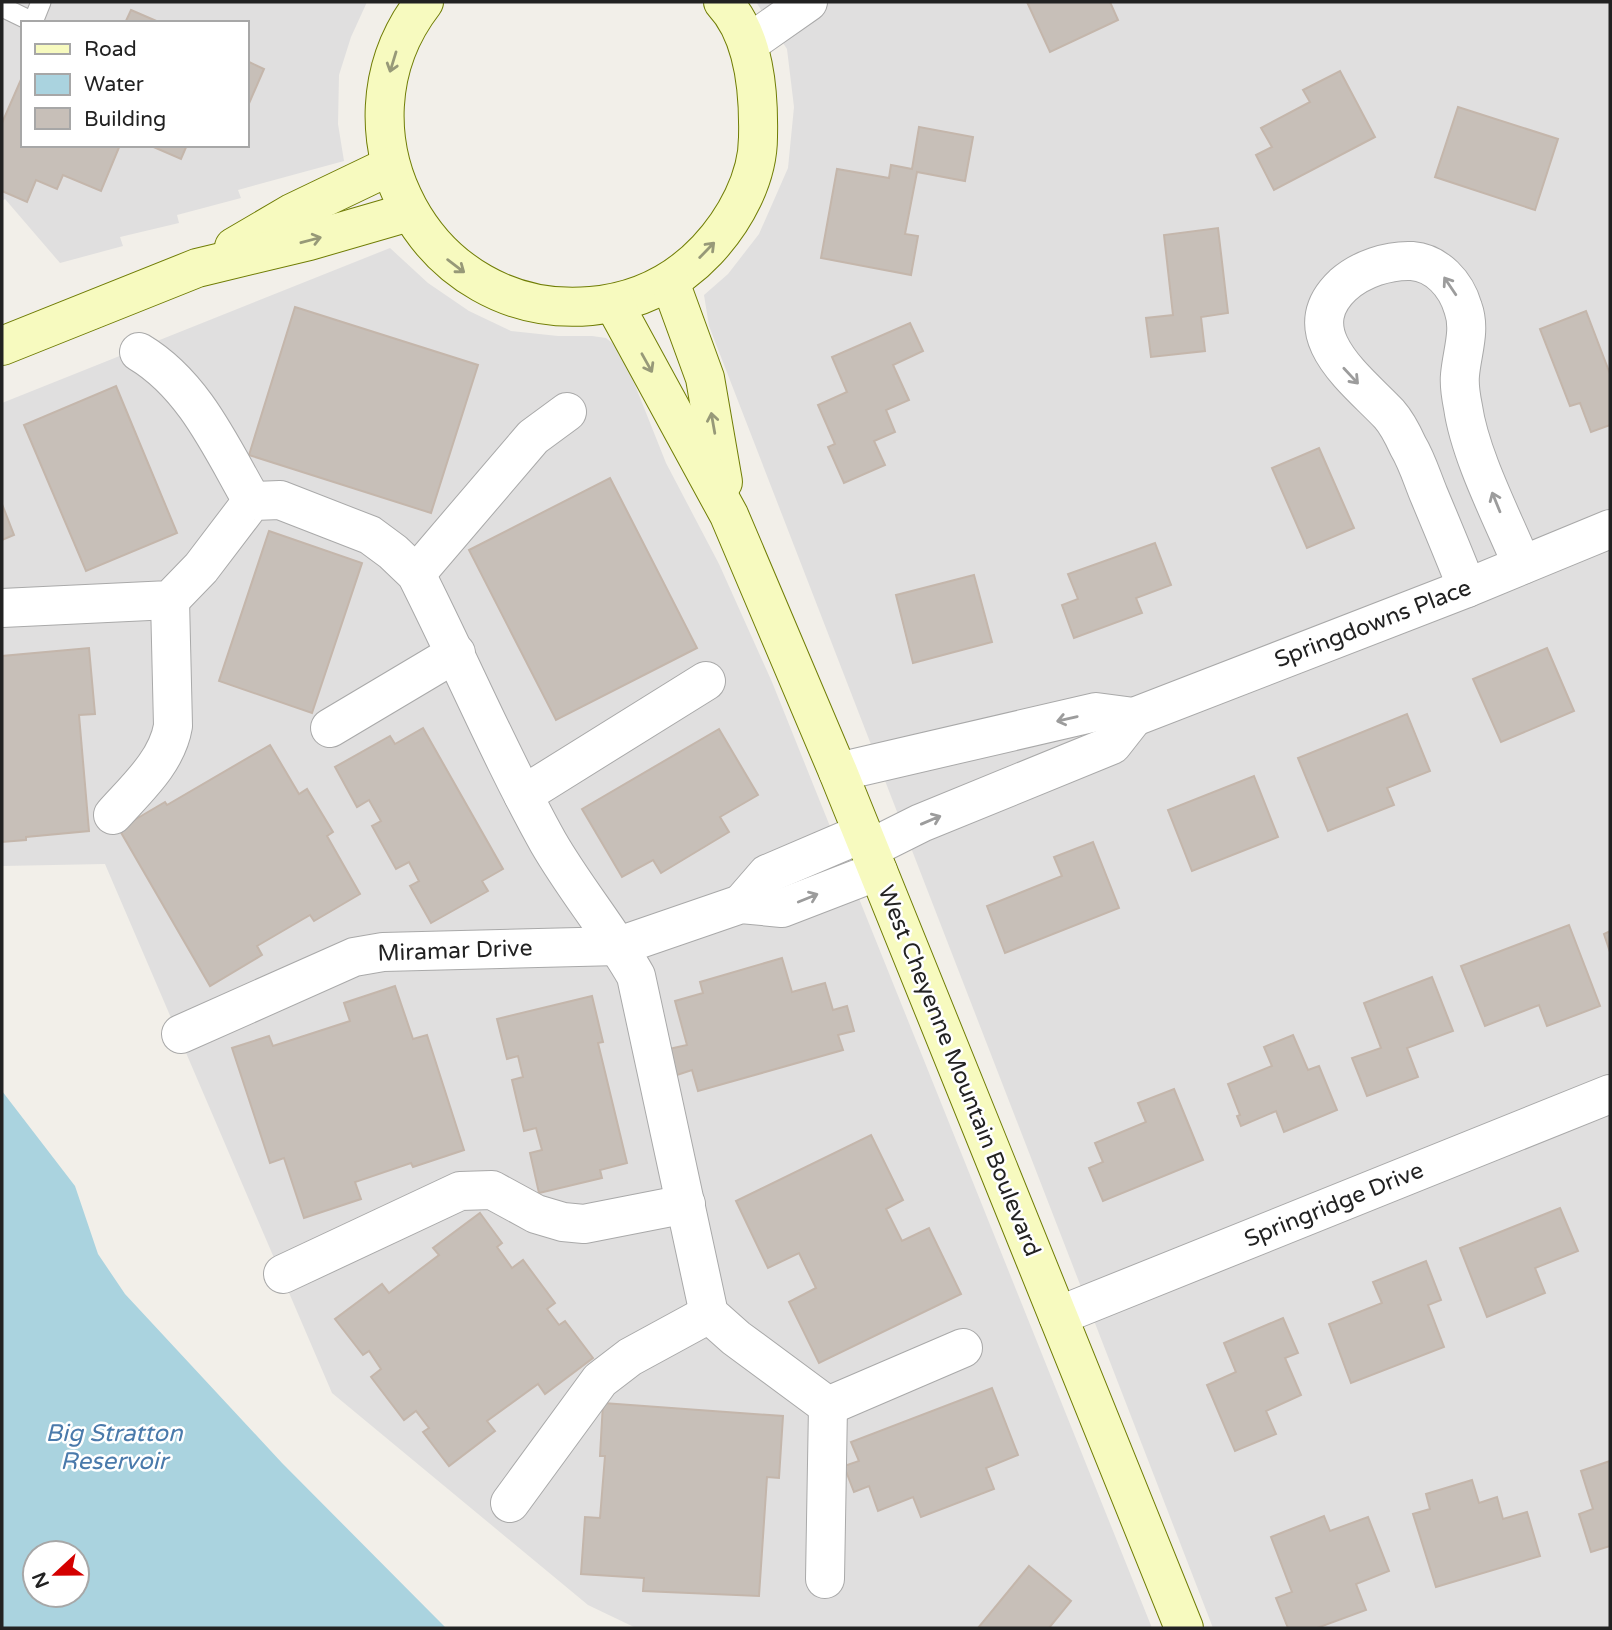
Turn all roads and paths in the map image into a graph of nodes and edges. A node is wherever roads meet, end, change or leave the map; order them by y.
1 (41, 2) edge
2 (424, 2) edge
3 (808, 2) edge
4 (728, 3) edge
5 (2, 7) edge
6 (32, 21) edge
7 (34, 21) edge
8 (748, 44) junction
9 (390, 166) junction
10 (409, 212) junction
11 (197, 268) junction
12 (670, 282) junction
13 (614, 304) junction
14 (2, 346) edge
15 (139, 352) dead end
16 (567, 412) dead end
17 (252, 501) junction
18 (729, 515) junction
19 (1610, 529) edge
20 (1522, 565) junction
21 (416, 574) junction
22 (1467, 587) junction
23 (170, 600) junction
24 (2, 608) edge
25 (456, 653) junction
26 (706, 681) dead end
27 (1134, 717) junction
28 (330, 728) dead end
29 (838, 772) junction
30 (523, 795) junction
31 (113, 815) dead end
32 (870, 851) junction
33 (619, 946) junction
34 (181, 1034) dead end
35 (1610, 1094) edge
36 (685, 1204) junction
37 (283, 1274) dead end
38 (709, 1314) junction
39 (1058, 1316) junction
40 (963, 1348) dead end
41 (828, 1406) junction
42 (510, 1503) dead end
43 (825, 1579) dead end
44 (1184, 1628) edge

1 - 7 lane
2 -> 9 street
3 - 8 street
4 - 8 street
5 - 6 lane
12 -> 8 street
9 - 10 street
9 - 11 street
11 -> 10 street
10 -> 13 street
11 - 14 street
12 - 13 street
18 -> 12 street, West Cheyenne Mountain Boulevard
13 -> 18 street, West Cheyenne Mountain Boulevard
15 - 17 street
16 - 21 street
17 - 21 street
17 - 23 street
18 - 29 street, West Cheyenne Mountain Boulevard
19 - 20 street, Springdowns Place
20 - 22 street, Springdowns Place
20 -> 22 street
21 - 25 street
22 - 27 street, Springdowns Place
23 - 24 street
23 - 31 street
25 - 28 street
25 - 30 street
26 - 30 street
27 -> 29 street, Springdowns Place
32 -> 27 street
29 - 32 street, West Cheyenne Mountain Boulevard
30 - 33 street
32 - 33 street, Miramar Drive
32 - 39 street, West Cheyenne Mountain Boulevard
33 - 34 street, Miramar Drive
33 - 36 street
35 - 39 street, Springridge Drive
36 - 37 street
36 - 38 street
38 - 41 street
38 - 42 street
39 - 44 street, West Cheyenne Mountain Boulevard
40 - 41 street
41 - 43 street

